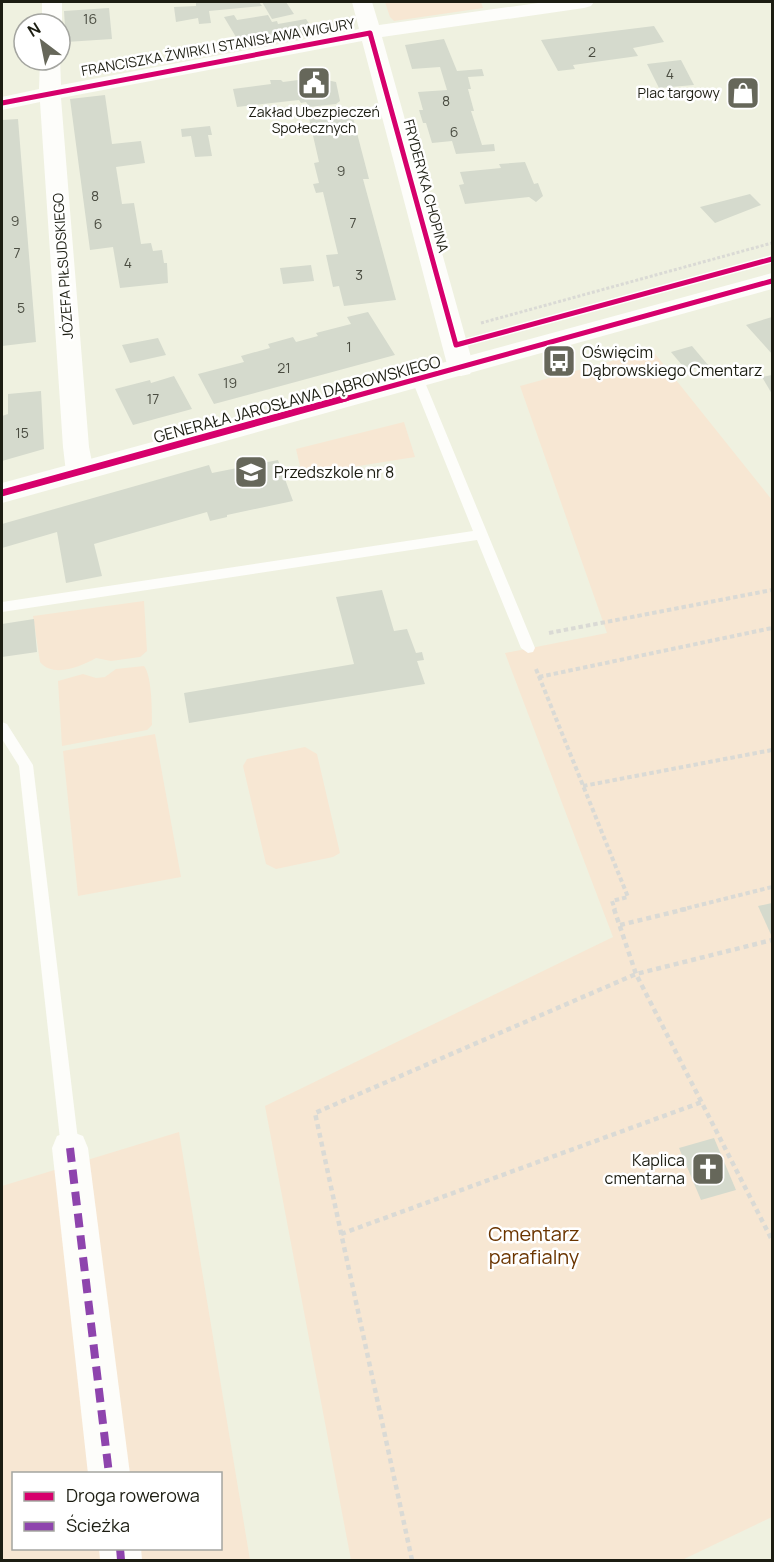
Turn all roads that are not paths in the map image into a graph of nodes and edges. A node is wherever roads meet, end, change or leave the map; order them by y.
1 (362, 2) edge
2 (584, 2) edge
3 (370, 33) junction
4 (51, 72) edge
5 (50, 92) junction
6 (2, 103) edge
7 (772, 281) edge
8 (461, 368) junction
9 (418, 380) junction
10 (80, 472) junction
11 (2, 493) edge
12 (481, 535) junction
13 (2, 607) edge
14 (526, 643) road end
15 (2, 728) edge
16 (70, 1148) joint
17 (109, 1472) edge

1 - 3 street, FRYDERYKA CHOPINA
2 - 3 street, FRANCISZKA ŻWIRKI I STANISŁAWA WIGURY
3 - 5 street, FRANCISZKA ŻWIRKI I STANISŁAWA WIGURY
3 - 8 street, FRYDERYKA CHOPINA
4 - 5 street, JÓZEFA PIŁSUDSKIEGO
5 - 6 street, FRANCISZKA ŻWIRKI I STANISŁAWA WIGURY
5 - 10 street, JÓZEFA PIŁSUDSKIEGO
7 - 8 street, GENERAŁA JAROSŁAWA DĄBROWSKIEGO
8 - 9 street, GENERAŁA JAROSŁAWA DĄBROWSKIEGO
9 - 10 street, GENERAŁA JAROSŁAWA DĄBROWSKIEGO
9 - 12 lane
10 - 11 street, GENERAŁA JAROSŁAWA DĄBROWSKIEGO
12 - 13 lane
12 - 14 lane
15 - 16 lane
16 - 17 street

